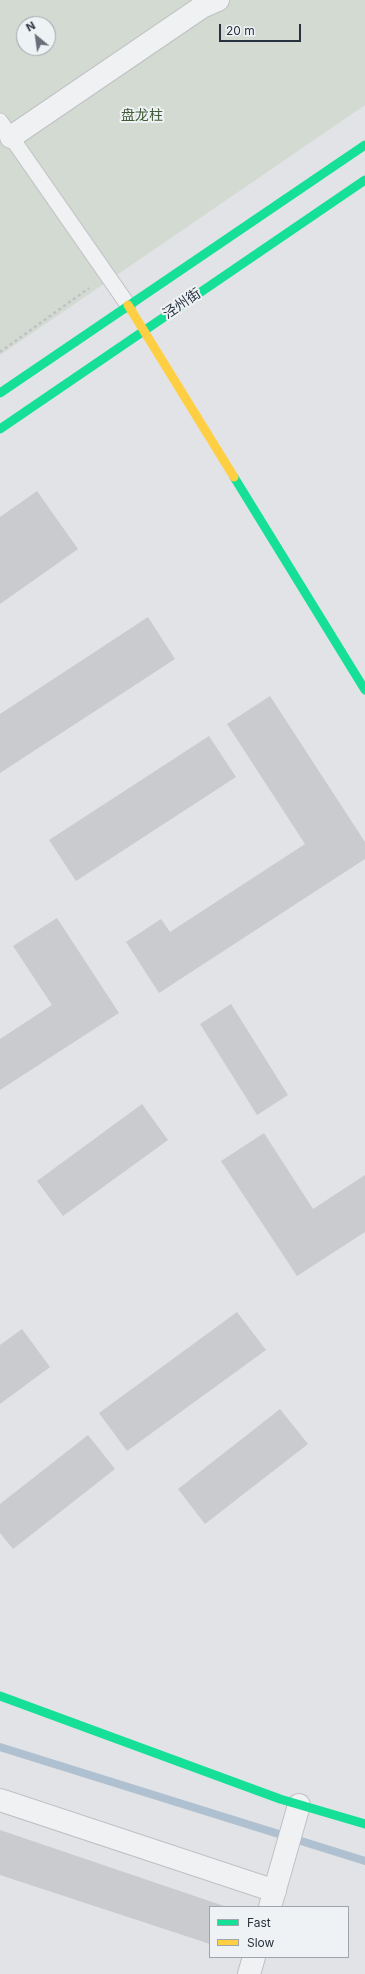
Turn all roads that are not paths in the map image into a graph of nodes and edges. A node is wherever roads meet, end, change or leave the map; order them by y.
1 (218, 0) edge
2 (6, 129) edge
3 (365, 145) edge
4 (365, 180) edge
5 (128, 305) junction
6 (142, 331) junction
7 (0, 393) edge
8 (0, 429) edge
9 (365, 690) edge
10 (0, 1696) edge
11 (0, 1800) edge
12 (297, 1812) junction
13 (365, 1824) edge
14 (272, 1899) edge
15 (254, 1958) edge
16 (249, 1974) edge

1 - 2 street
2 - 5 lane
3 - 5 main road
4 - 6 main road, 泾州街
5 - 6 main road
5 - 7 main road
6 - 8 main road, 泾州街
6 - 9 main road
10 - 12 main road
11 - 14 street
12 - 13 main road
12 - 14 street
15 - 16 street

